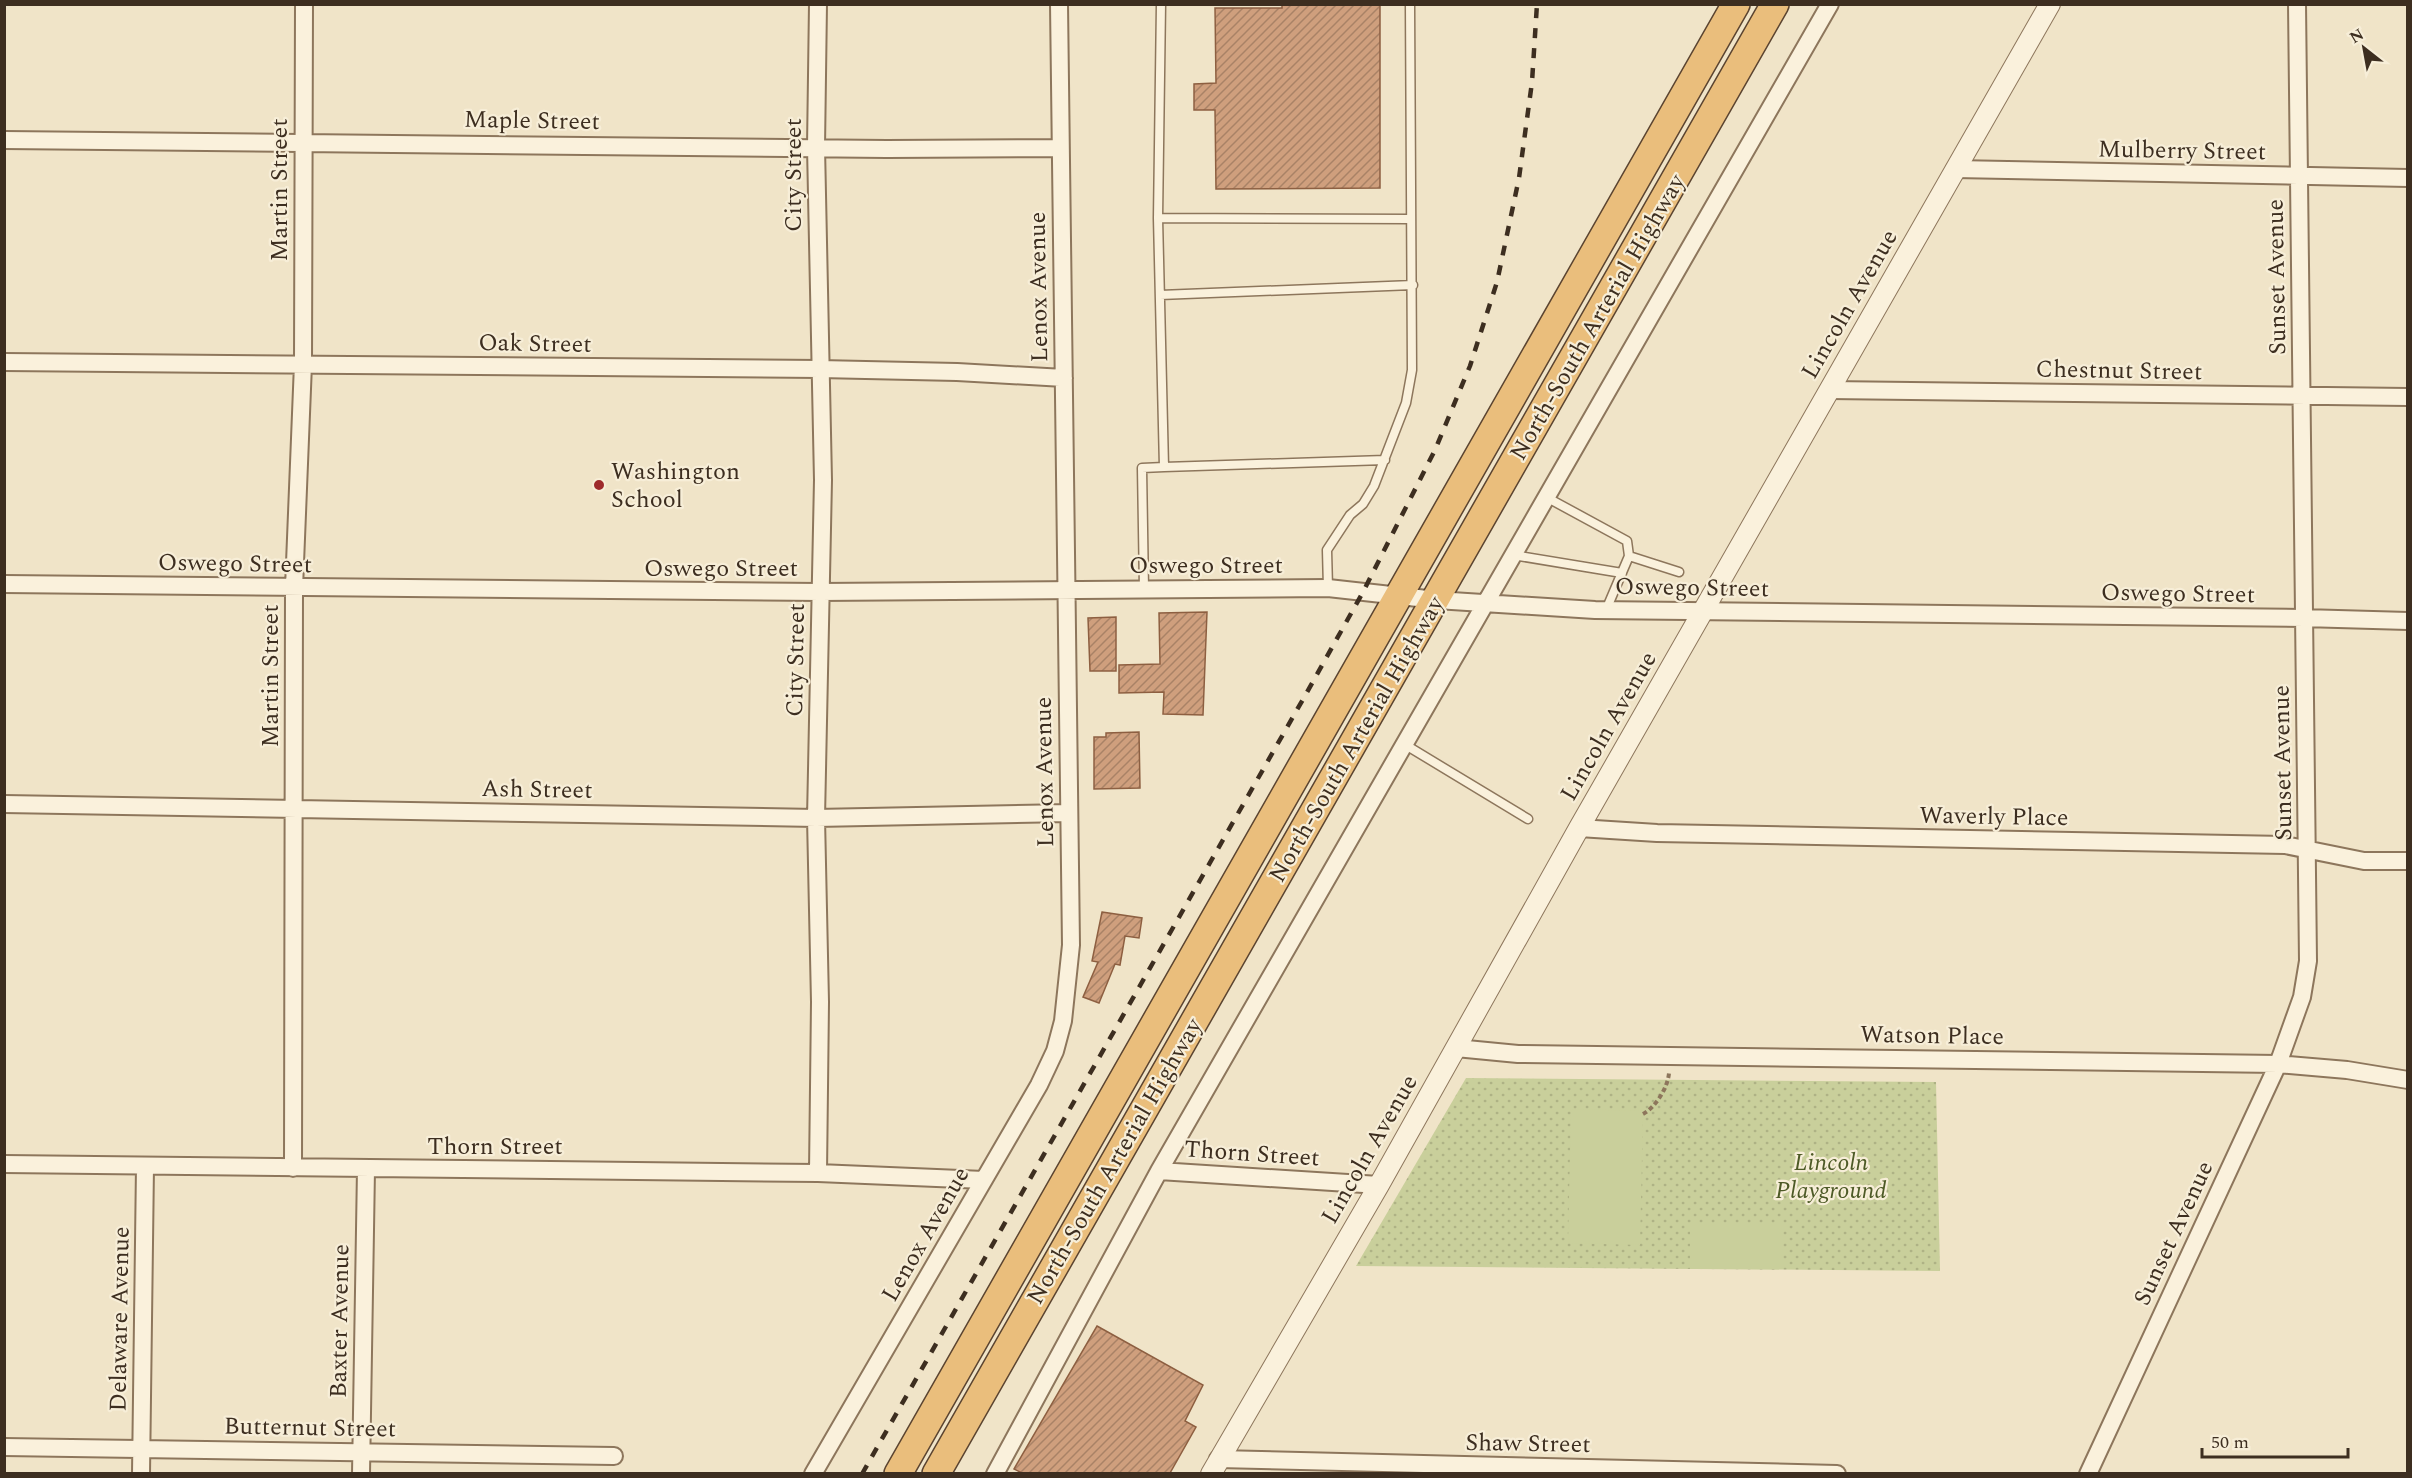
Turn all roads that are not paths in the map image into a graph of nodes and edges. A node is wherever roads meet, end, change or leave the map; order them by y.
1 (304, 4) edge
2 (818, 4) edge
3 (1059, 4) edge
4 (1161, 4) edge
5 (1410, 4) edge
6 (1736, 4) edge
7 (1775, 4) edge
8 (1830, 4) edge
9 (2050, 4) edge
10 (2297, 4) edge
11 (4, 140) edge
12 (303, 142) junction
13 (816, 147) junction
14 (1059, 148) junction
15 (1955, 169) junction
16 (2299, 175) junction
17 (2408, 178) edge
18 (1158, 218) junction
19 (1411, 219) junction
20 (1413, 285) junction
21 (1160, 295) junction
22 (4, 362) edge
23 (303, 364) junction
24 (820, 369) junction
25 (1064, 378) junction
26 (1829, 390) junction
27 (2302, 396) junction
28 (2408, 397) edge
29 (1385, 460) junction
30 (1164, 467) junction
31 (1546, 497) junction
32 (1512, 555) junction
33 (1629, 556) junction
34 (1679, 572) dead end
35 (1622, 573) junction
36 (4, 584) edge
37 (294, 588) junction
38 (1328, 588) junction
39 (1144, 589) junction
40 (1067, 590) junction
41 (820, 592) junction
42 (1398, 596) junction
43 (1436, 600) junction
44 (1484, 603) junction
45 (1606, 610) junction
46 (1703, 612) junction
47 (2303, 618) junction
48 (2408, 621) edge
49 (1403, 744) junction
50 (4, 804) edge
51 (294, 810) junction
52 (1069, 813) junction
53 (816, 818) junction
54 (1528, 819) dead end
55 (1579, 828) junction
56 (2308, 850) junction
57 (2408, 861) edge
58 (1456, 1048) junction
59 (2278, 1064) junction
60 (2408, 1080) edge
61 (4, 1164) edge
62 (145, 1166) junction
63 (293, 1168) junction
64 (366, 1169) junction
65 (1159, 1171) junction
66 (818, 1173) junction
67 (984, 1180) junction
68 (1379, 1185) junction
69 (4, 1447) edge
70 (141, 1447) junction
71 (362, 1452) junction
72 (614, 1456) dead end
73 (1214, 1466) edge
74 (1619, 1471) edge
75 (141, 1473) edge
76 (361, 1473) edge
77 (813, 1473) edge
78 (898, 1473) edge
79 (936, 1473) edge
80 (995, 1473) edge
81 (1837, 1473) edge
82 (2088, 1473) edge

1 - 12 street, Martin Street
2 - 13 street, City Street
3 - 14 street, Lenox Avenue
4 - 18 lane
5 - 19 lane
6 - 42 highway, North-South Arterial Highway
7 - 43 highway, North-South Arterial Highway
8 - 31 street
9 - 15 street, Lincoln Avenue
10 - 16 street, Sunset Avenue
11 - 12 street, Maple Street
12 - 13 street, Maple Street
12 - 23 street, Martin Street
13 - 14 street, Maple Street
13 - 24 street, City Street
14 - 25 street, Lenox Avenue
15 - 16 street, Mulberry Street
15 - 26 street, Lincoln Avenue
16 - 17 street, Mulberry Street
16 - 27 street, Sunset Avenue
18 - 19 lane
18 - 21 lane
19 - 20 lane
20 - 21 lane
20 - 29 lane
21 - 30 lane
22 - 23 street, Oak Street
23 - 24 street, Oak Street
23 - 37 street, Martin Street
24 - 25 street, Oak Street
24 - 41 street, City Street
25 - 40 street, Lenox Avenue
26 - 27 street, Chestnut Street
26 - 46 street, Lincoln Avenue
27 - 28 street, Chestnut Street
27 - 47 street, Sunset Avenue
29 - 30 lane
29 - 38 lane
30 - 39 lane
31 - 32 street
31 - 33 lane
32 - 35 lane
32 - 44 street
33 - 34 lane
33 - 35 lane
35 - 45 lane
36 - 37 street, Oswego Street
37 - 41 street, Oswego Street
37 - 51 street, Martin Street
38 - 39 street, Oswego Street
38 - 42 street, Oswego Street
39 - 40 street, Oswego Street
40 - 41 street, Oswego Street
40 - 52 street, Lenox Avenue
41 - 53 street, City Street
42 - 43 street, Oswego Street
42 - 78 highway, North-South Arterial Highway
43 - 44 street, Oswego Street
43 - 79 highway, North-South Arterial Highway
44 - 45 street, Oswego Street
44 - 49 street
45 - 46 street, Oswego Street
46 - 47 street, Oswego Street
46 - 55 street, Lincoln Avenue
47 - 48 street, Oswego Street
47 - 56 street, Sunset Avenue
49 - 54 lane
49 - 65 street
50 - 51 street, Ash Street
51 - 53 street, Ash Street
51 - 63 street, Martin Street
52 - 53 street, Ash Street
52 - 67 street, Lenox Avenue
53 - 66 street, City Street
55 - 56 street, Waverly Place
55 - 58 street, Lincoln Avenue
56 - 57 street, Waverly Place
56 - 59 street, Sunset Avenue
58 - 59 street, Watson Place
58 - 68 street, Lincoln Avenue
59 - 60 street, Watson Place
59 - 82 street, Sunset Avenue
61 - 62 street, Thorn Street
62 - 63 street, Thorn Street
62 - 70 street, Delaware Avenue
63 - 64 street, Thorn Street
64 - 66 street, Thorn Street
64 - 71 street, Baxter Avenue
65 - 68 street, Thorn Street
65 - 80 street
66 - 67 street, Thorn Street
67 - 77 street, Lenox Avenue
68 - 73 street, Lincoln Avenue
69 - 70 street, Butternut Street
70 - 71 street, Butternut Street
70 - 75 street, Delaware Avenue
71 - 72 street, Butternut Street
71 - 76 street, Baxter Avenue
73 - 74 street, Shaw Street
74 - 81 street, Shaw Street

